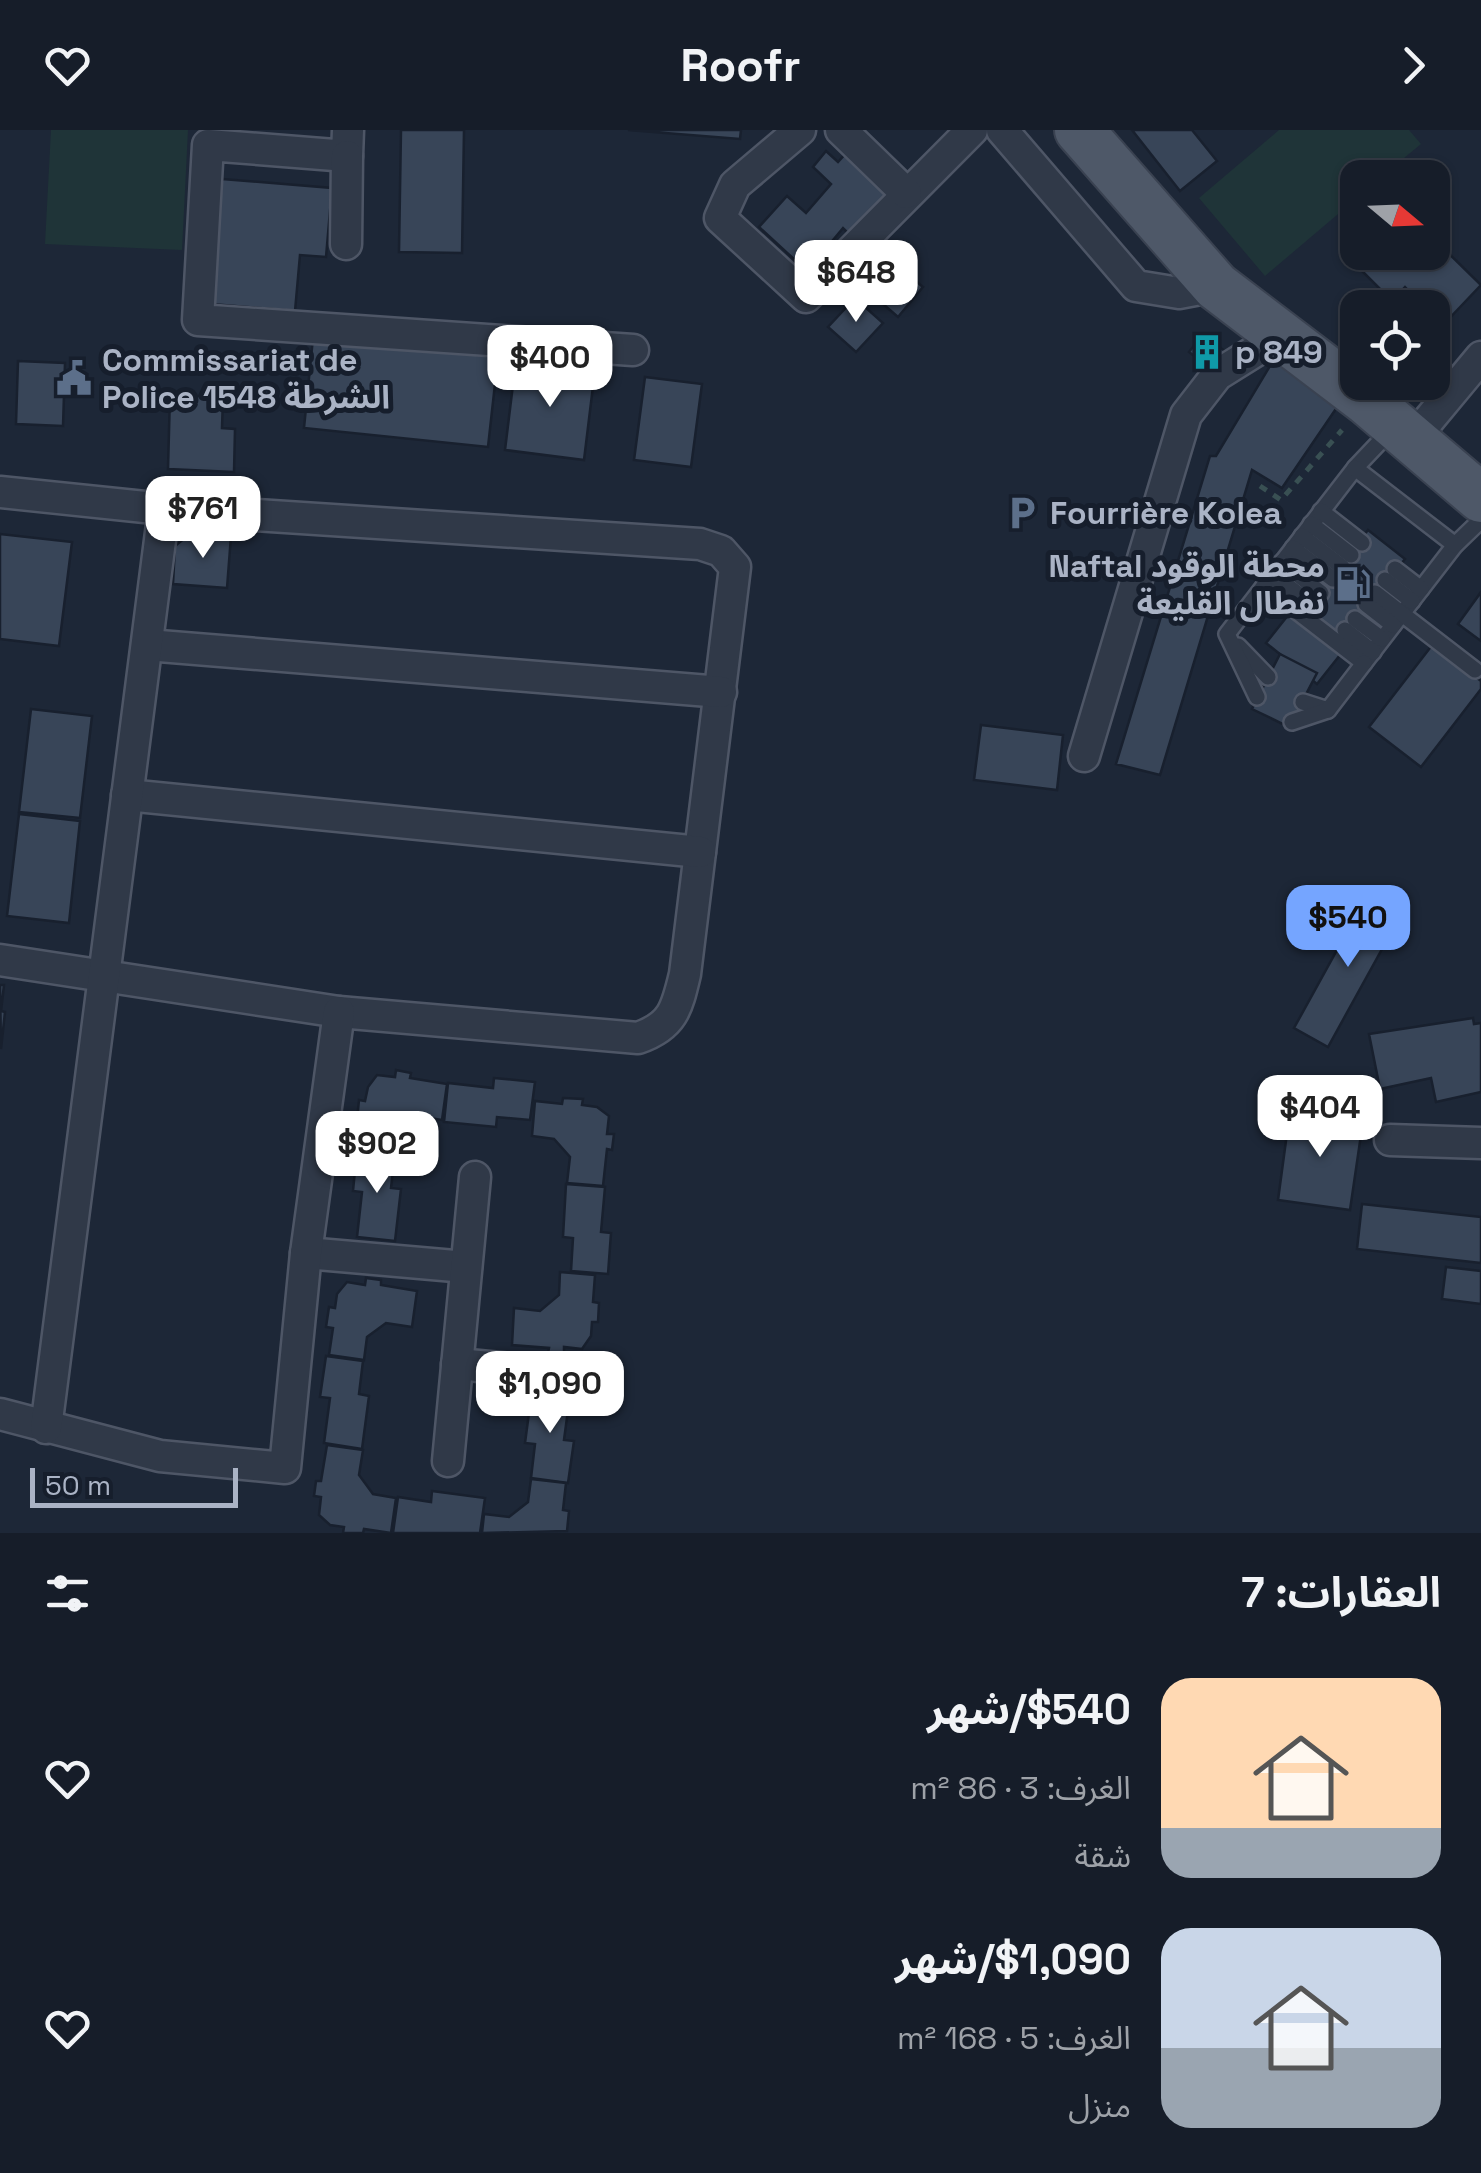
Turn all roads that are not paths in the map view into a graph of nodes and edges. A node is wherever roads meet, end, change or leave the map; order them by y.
1 (800, 130) edge
2 (841, 130) edge
3 (972, 130) edge
4 (1002, 130) edge
5 (1079, 130) edge
6 (348, 143) edge
7 (906, 193) junction
8 (346, 244) dead end
9 (1216, 286) junction
10 (1282, 335) junction
11 (633, 350) dead end
12 (1481, 356) edge
13 (1391, 422) junction
14 (1354, 468) junction
15 (0, 492) edge
16 (1481, 498) edge
17 (164, 509) junction
18 (1481, 520) edge
19 (1307, 530) junction
20 (1455, 544) junction
21 (1273, 574) junction
22 (1316, 598) dead end
23 (1407, 607) junction
24 (1350, 625) dead end
25 (1228, 636) junction
26 (147, 645) junction
27 (1373, 652) junction
28 (1475, 670) dead end
29 (1268, 677) dead end
30 (721, 692) junction
31 (1258, 697) dead end
32 (1303, 702) dead end
33 (1328, 710) junction
34 (1292, 722) dead end
35 (1084, 756) dead end
36 (128, 795) junction
37 (700, 852) junction
38 (0, 960) edge
39 (104, 978) junction
40 (339, 1012) junction
41 (1390, 1140) dead end
42 (1481, 1143) edge
43 (475, 1178) dead end
44 (306, 1252) junction
45 (466, 1267) junction
46 (457, 1364) junction
47 (554, 1372) dead end
48 (0, 1414) edge
49 (46, 1428) junction
50 (448, 1461) dead end

1 - 7 street
2 - 7 street
3 - 7 street
4 - 9 street
5 - 9 main road
6 - 8 street
6 - 11 street
9 - 10 main road
10 - 13 main road
10 - 35 street
12 - 13 street
13 - 14 lane
13 - 16 main road
14 - 19 lane
14 - 20 lane
15 - 17 street
17 - 26 street
17 - 30 street
18 - 20 lane
19 - 19 lane
19 - 21 lane
20 - 23 lane
21 - 22 lane
21 - 25 lane
21 - 27 lane
23 - 23 lane
23 - 27 lane
23 - 28 lane
24 - 27 lane
25 - 29 lane
25 - 31 lane
26 - 30 street
26 - 36 street
27 - 33 lane
30 - 37 street
32 - 33 lane
33 - 34 lane
36 - 37 street
36 - 39 street
37 - 40 street
38 - 39 street
39 - 40 street
39 - 49 street
40 - 44 street
41 - 42 street
43 - 45 street
44 - 45 street
44 - 49 street
45 - 46 street
46 - 47 street
46 - 50 street
48 - 49 street

